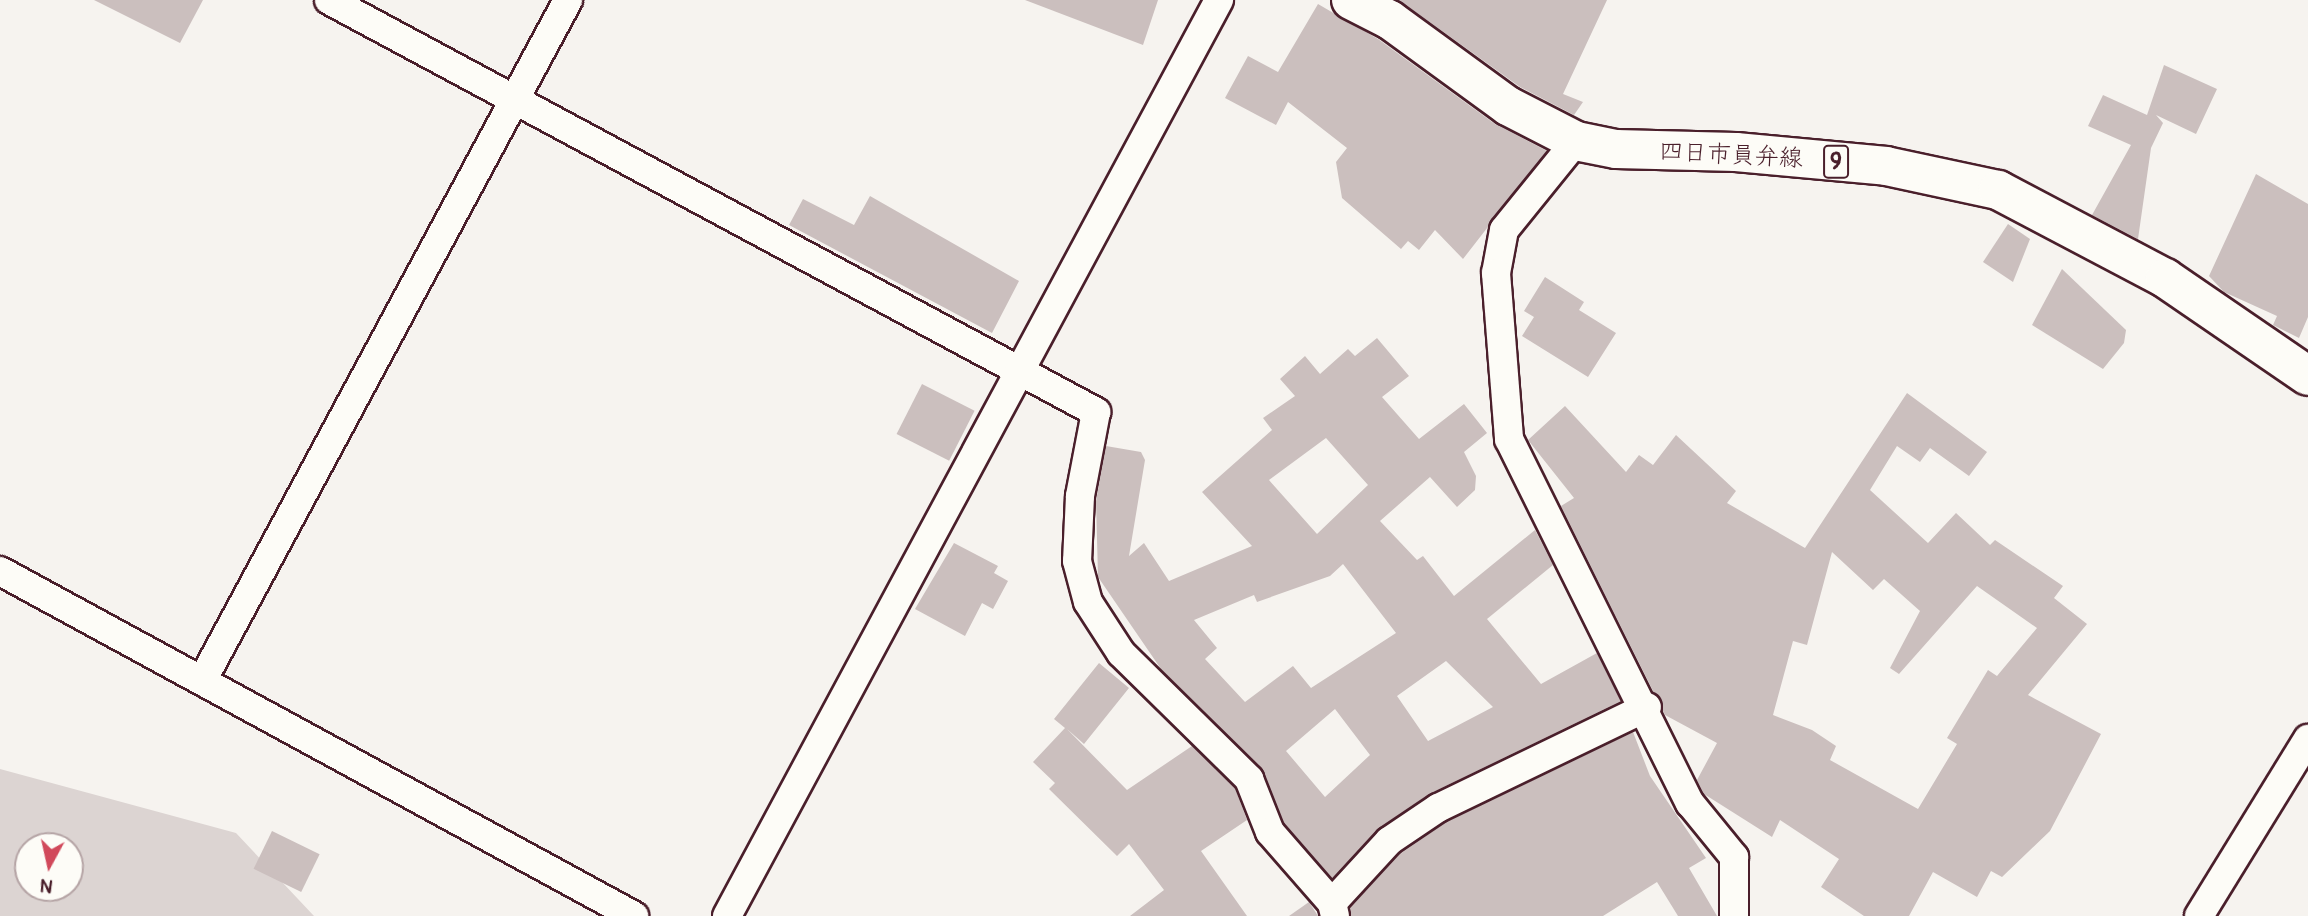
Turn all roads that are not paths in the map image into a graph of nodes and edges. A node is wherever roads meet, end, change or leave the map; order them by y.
1 (329, 0) edge
2 (568, 0) edge
3 (1219, 0) edge
4 (1351, 0) edge
5 (514, 101) junction
6 (1576, 141) junction
7 (1022, 373) junction
8 (2308, 376) edge
9 (0, 571) edge
10 (202, 681) junction
11 (1647, 707) junction
12 (2308, 739) edge
13 (1333, 910) edge
14 (634, 916) edge
15 (727, 916) edge
16 (1734, 916) edge
17 (2199, 916) edge

1 - 5 street
2 - 5 street
3 - 7 street
4 - 6 main road, 四日市員弁線 / 9
5 - 7 street
5 - 10 street
6 - 8 main road, 四日市員弁線 / 9
6 - 11 street
7 - 13 street
7 - 15 street
9 - 10 street
10 - 14 street
11 - 13 street
11 - 16 street
12 - 17 street

